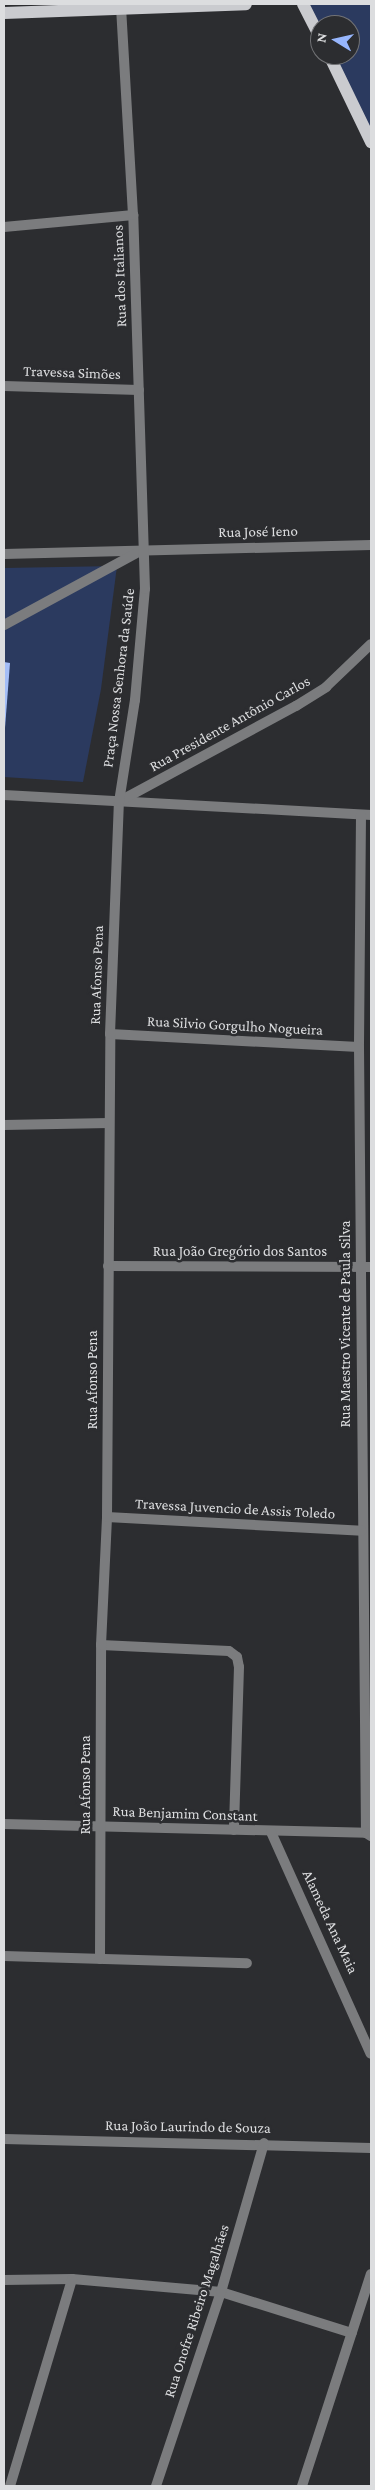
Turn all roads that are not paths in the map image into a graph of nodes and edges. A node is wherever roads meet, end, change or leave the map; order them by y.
1 (246, 4) edge
2 (303, 4) edge
3 (121, 7) edge
4 (4, 13) edge
5 (310, 18) edge
6 (333, 65) edge
7 (371, 142) edge
8 (133, 215) junction
9 (4, 227) edge
10 (4, 386) edge
11 (138, 390) junction
12 (371, 545) edge
13 (145, 548) junction
14 (4, 554) edge
15 (4, 625) edge
16 (371, 644) edge
17 (4, 795) edge
18 (119, 802) junction
19 (366, 815) edge
20 (110, 1034) junction
21 (359, 1047) junction
22 (109, 1123) junction
23 (4, 1125) edge
24 (108, 1266) junction
25 (366, 1267) edge
26 (107, 1517) junction
27 (362, 1531) junction
28 (102, 1645) junction
29 (4, 1824) edge
30 (102, 1827) junction
31 (234, 1830) junction
32 (271, 1832) junction
33 (369, 1832) edge
34 (4, 1956) edge
35 (100, 1959) junction
36 (247, 1963) dead end
37 (371, 2054) edge
38 (4, 2139) edge
39 (264, 2143) junction
40 (371, 2148) edge
41 (371, 2274) edge
42 (72, 2279) junction
43 (4, 2280) edge
44 (221, 2292) junction
45 (352, 2333) junction
46 (10, 2486) edge
47 (156, 2486) edge
48 (302, 2486) edge

1 - 3 main road
2 - 5 main road
3 - 4 main road
3 - 8 street, Rua dos Italianos
6 - 7 main road
8 - 9 street
8 - 11 street, Rua dos Italianos
10 - 11 street, Travessa Simões
11 - 13 street, Rua dos Italianos
12 - 13 street, Rua José Ieno
13 - 14 street
13 - 15 street
13 - 18 street, Praça Nossa Senhora da Saúde
16 - 18 street, Rua Presidente Antônio Carlos
17 - 18 street
18 - 19 street
18 - 20 street, Rua Afonso Pena
19 - 21 street, Rua Maestro Vicente de Paula Silva
20 - 21 street, Rua Silvio Gorgulho Nogueira
20 - 22 street, Rua Afonso Pena
21 - 25 street, Rua Maestro Vicente de Paula Silva
22 - 23 street
22 - 24 street, Rua Afonso Pena
24 - 25 street, Rua João Gregório dos Santos
24 - 26 street, Rua Afonso Pena
25 - 27 street, Rua Maestro Vicente de Paula Silva
26 - 27 street, Travessa Juvencio de Assis Toledo
26 - 28 street, Rua Afonso Pena
27 - 33 street, Rua Maestro Vicente de Paula Silva
28 - 30 street, Rua Afonso Pena
28 - 31 street
29 - 30 street, Rua Benjamim Constant
30 - 31 street, Rua Benjamim Constant
30 - 35 street, Rua Afonso Pena
31 - 32 street, Rua Benjamim Constant
32 - 33 street, Rua Benjamim Constant
32 - 37 street, Alameda Ana Maia
34 - 35 street
35 - 36 street
38 - 39 street, Rua João Laurindo de Souza
39 - 40 street, Rua João Laurindo de Souza
39 - 44 street, Rua Onofre Ribeiro Magalhães
41 - 45 street
42 - 43 street
42 - 44 street
42 - 46 street
44 - 45 street
44 - 47 street, Rua Onofre Ribeiro Magalhães
45 - 48 street

